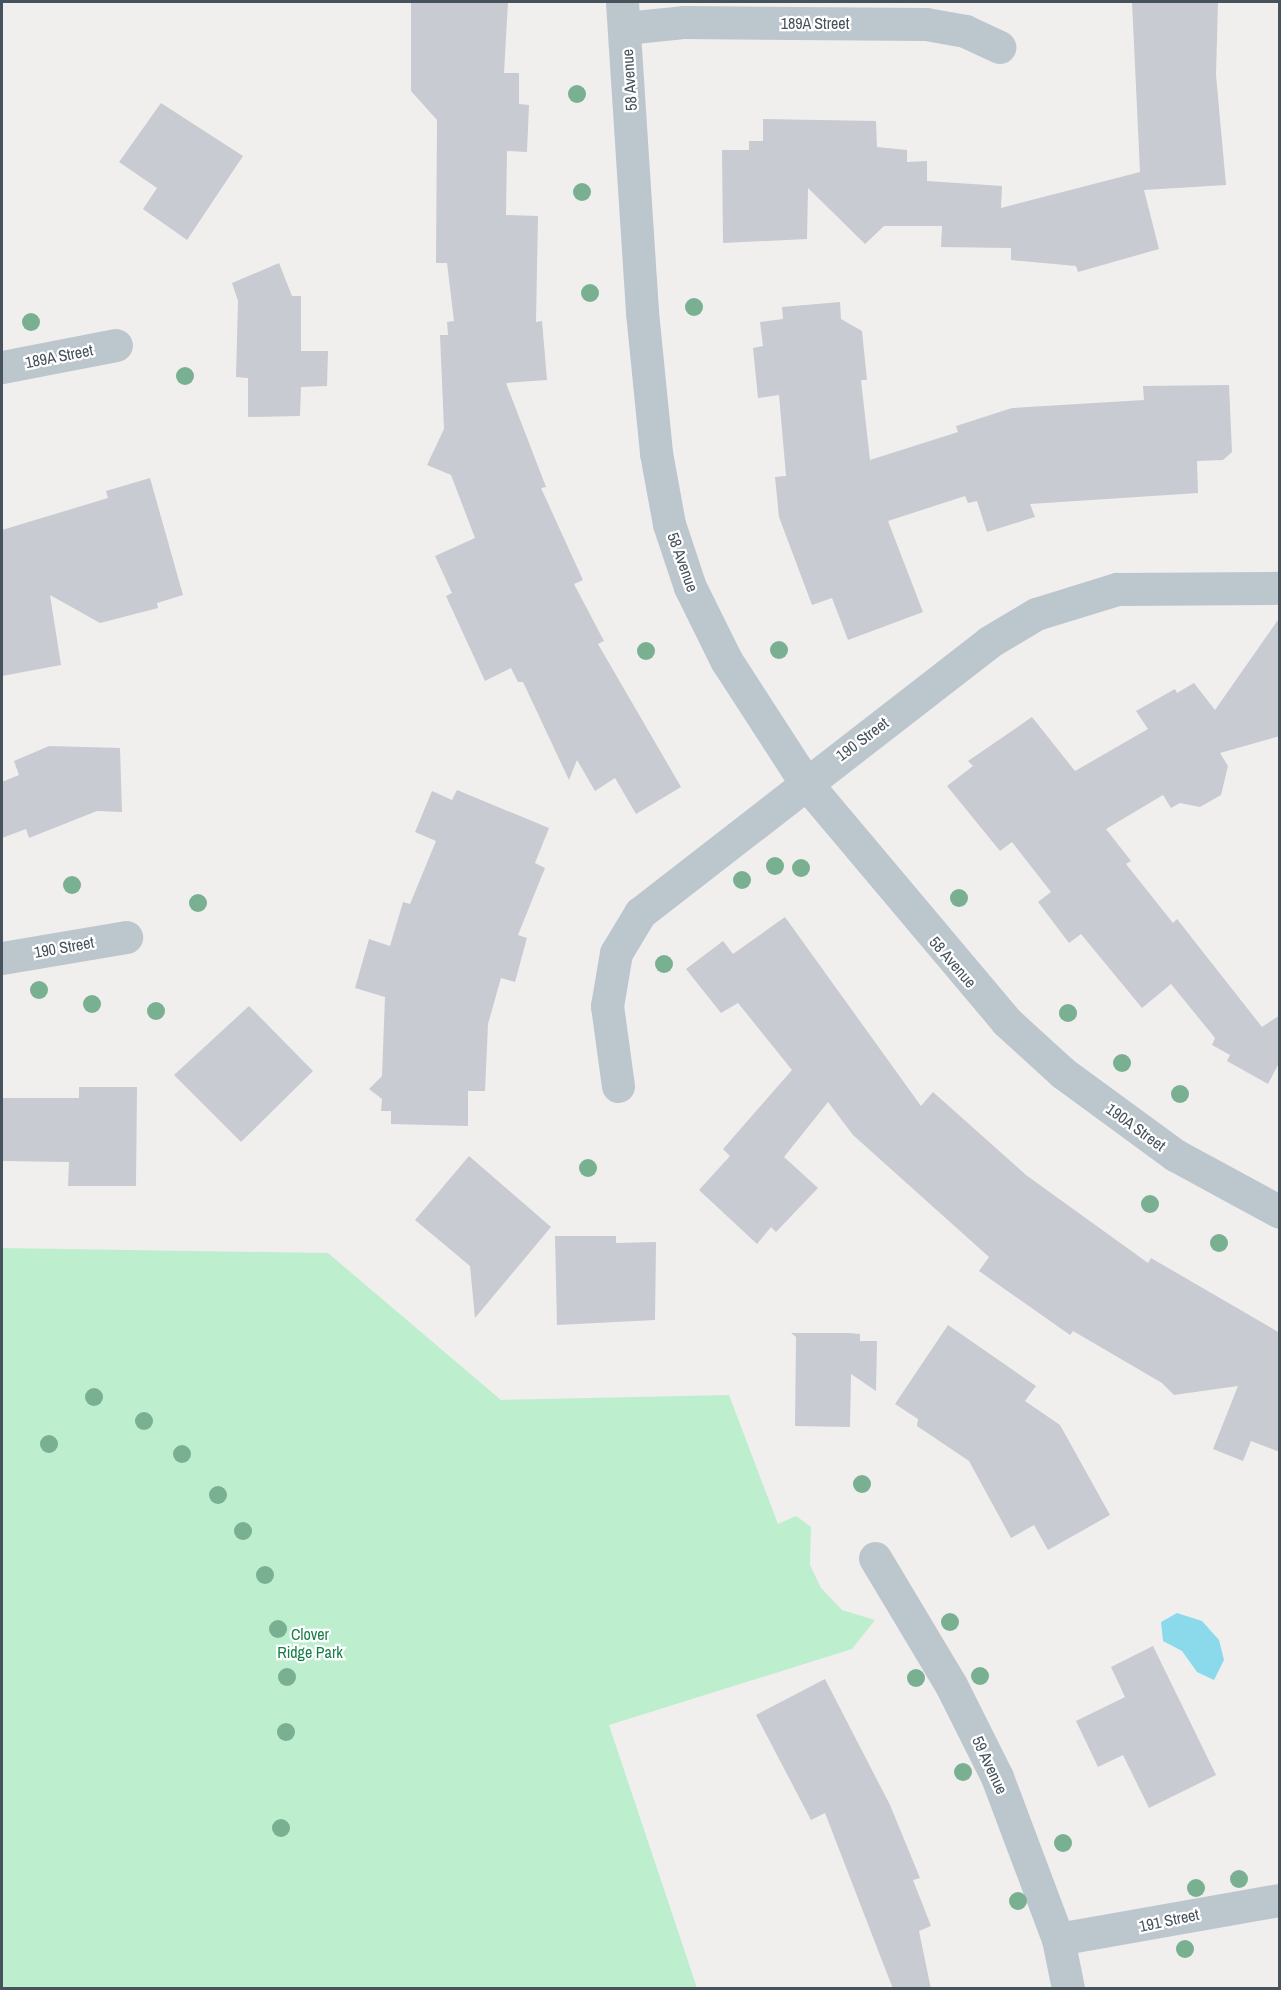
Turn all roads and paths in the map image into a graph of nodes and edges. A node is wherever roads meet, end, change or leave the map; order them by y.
1 (624, 15) edge
2 (1000, 47) dead end
3 (116, 345) dead end
4 (2, 367) edge
5 (1280, 588) edge
6 (805, 782) junction
7 (126, 937) dead end
8 (2, 958) edge
9 (1006, 1021) joint
10 (618, 1086) dead end
11 (1280, 1212) edge
12 (875, 1558) dead end
13 (1280, 1900) edge
14 (1058, 1939) junction
15 (1068, 1989) edge

1 - 2 street, 189A Street
1 - 6 street, 58 Avenue
3 - 4 street, 189A Street
5 - 6 street, 190 Street
6 - 9 street, 58 Avenue
6 - 10 street, 190 Street
7 - 8 street, 190 Street
9 - 11 street, 190A Street
12 - 14 street, 59 Avenue
13 - 14 street, 191 Street
14 - 15 street, 59 Avenue

